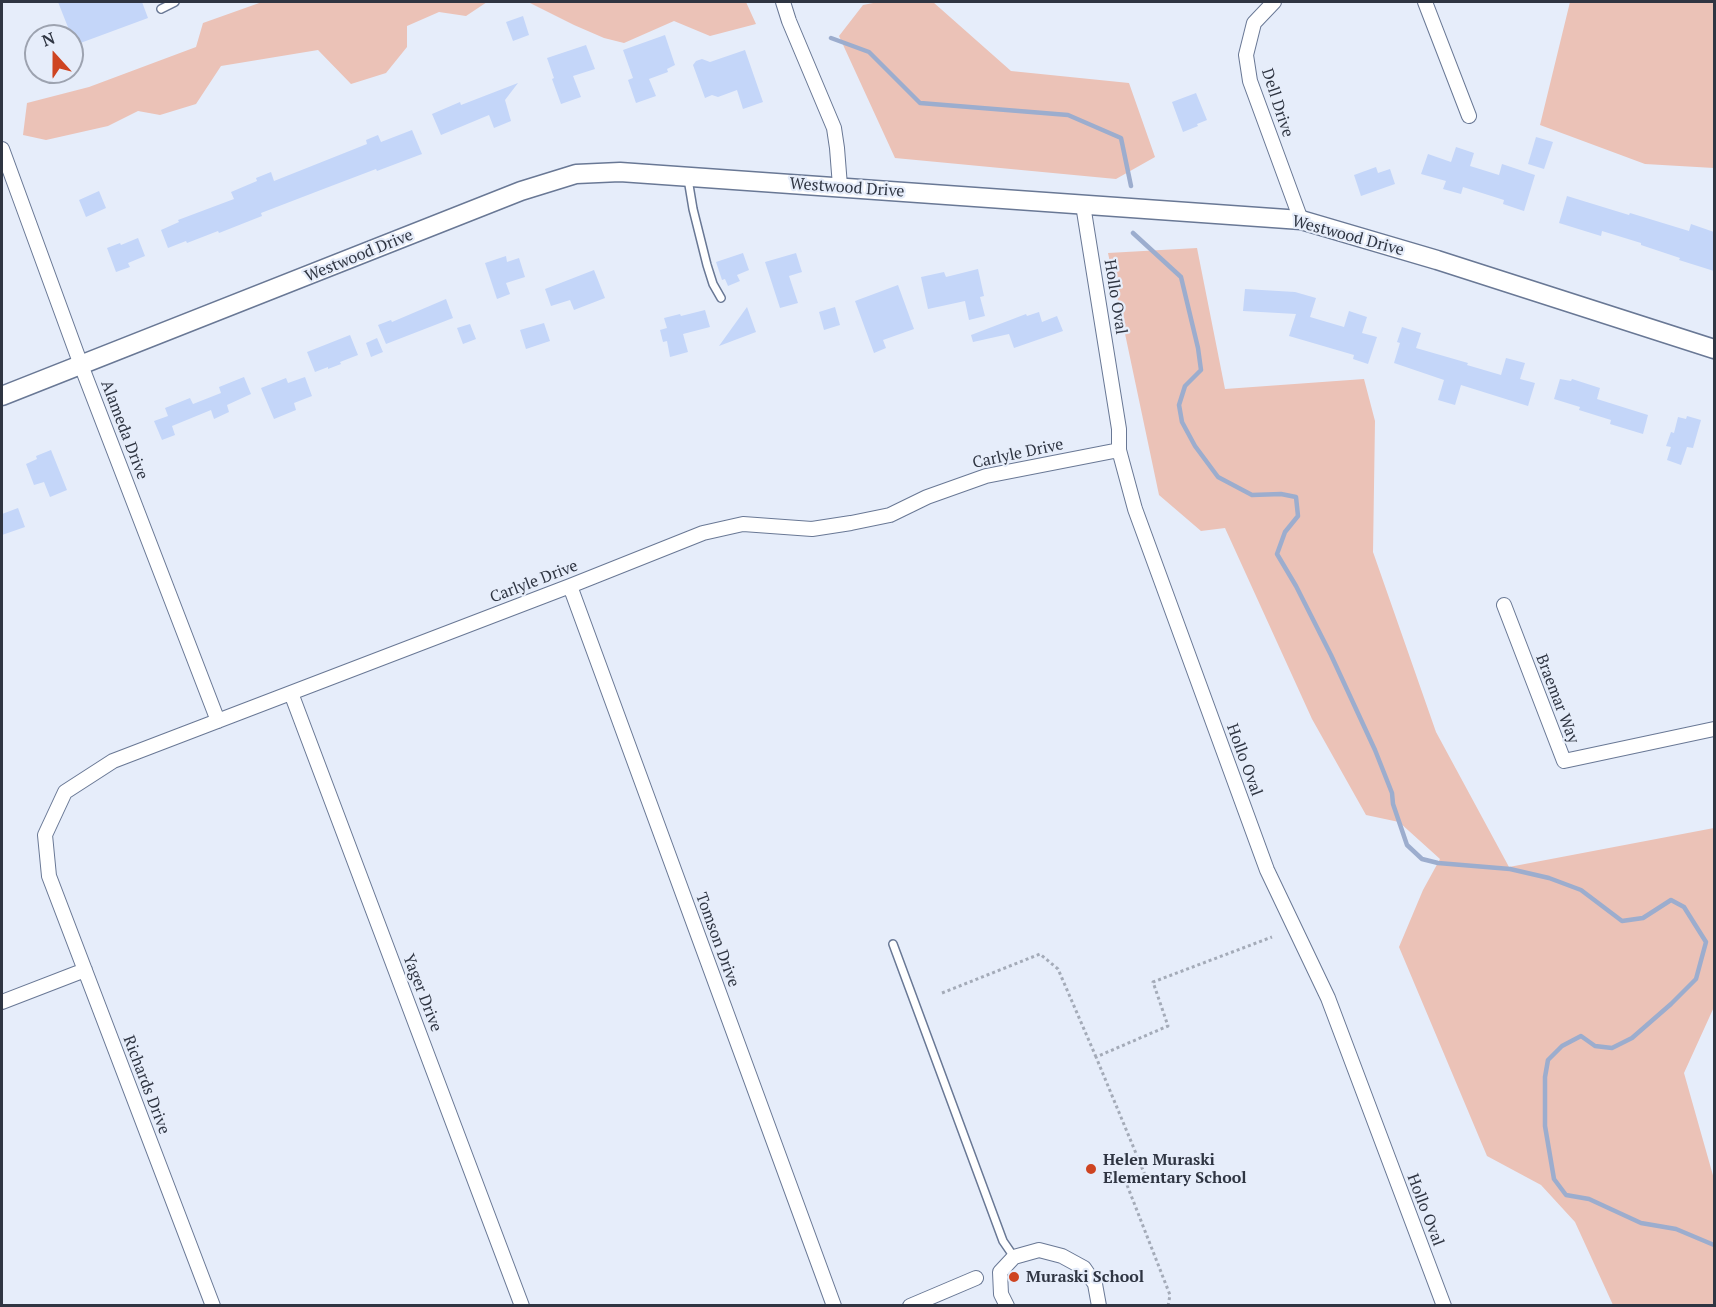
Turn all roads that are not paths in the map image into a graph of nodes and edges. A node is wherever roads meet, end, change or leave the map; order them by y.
1 (175, 2) edge
2 (783, 2) edge
3 (1274, 2) edge
4 (1425, 2) edge
5 (161, 9) dead end
6 (1469, 116) dead end
7 (2, 149) edge
8 (687, 177) junction
9 (840, 186) junction
10 (1083, 205) junction
11 (1301, 220) junction
12 (721, 298) dead end
13 (1714, 349) edge
14 (81, 365) junction
15 (2, 396) edge
16 (1119, 450) junction
17 (570, 586) junction
18 (1504, 605) dead end
19 (291, 693) junction
20 (218, 721) junction
21 (1714, 729) edge
22 (49, 876) joint
23 (893, 944) dead end
24 (85, 970) junction
25 (2, 1002) edge
26 (1014, 1257) junction
27 (976, 1278) dead end
28 (213, 1305) edge
29 (522, 1305) edge
30 (834, 1305) edge
31 (910, 1305) edge
32 (1007, 1305) edge
33 (1099, 1305) edge
34 (1444, 1305) edge

1 - 5 lane
2 - 9 street
3 - 11 street, Dell Drive
4 - 6 street
7 - 14 street, Alameda Drive
8 - 9 street, Westwood Drive
8 - 12 lane
8 - 14 street, Westwood Drive
9 - 10 street, Westwood Drive
10 - 11 street, Westwood Drive
10 - 16 street, Hollo Oval
11 - 13 street, Westwood Drive
14 - 15 street, Westwood Drive
14 - 20 street, Alameda Drive
16 - 17 street, Carlyle Drive
16 - 34 street, Hollo Oval
17 - 19 street, Carlyle Drive
17 - 30 street, Tomson Drive
18 - 21 street, Braemar Way
19 - 20 street, Carlyle Drive
19 - 29 street, Yager Drive
20 - 22 street, Carlyle Drive
22 - 24 street, Richards Drive
23 - 26 lane
24 - 25 street
24 - 28 street, Richards Drive
26 - 32 street
26 - 33 street
27 - 31 street

